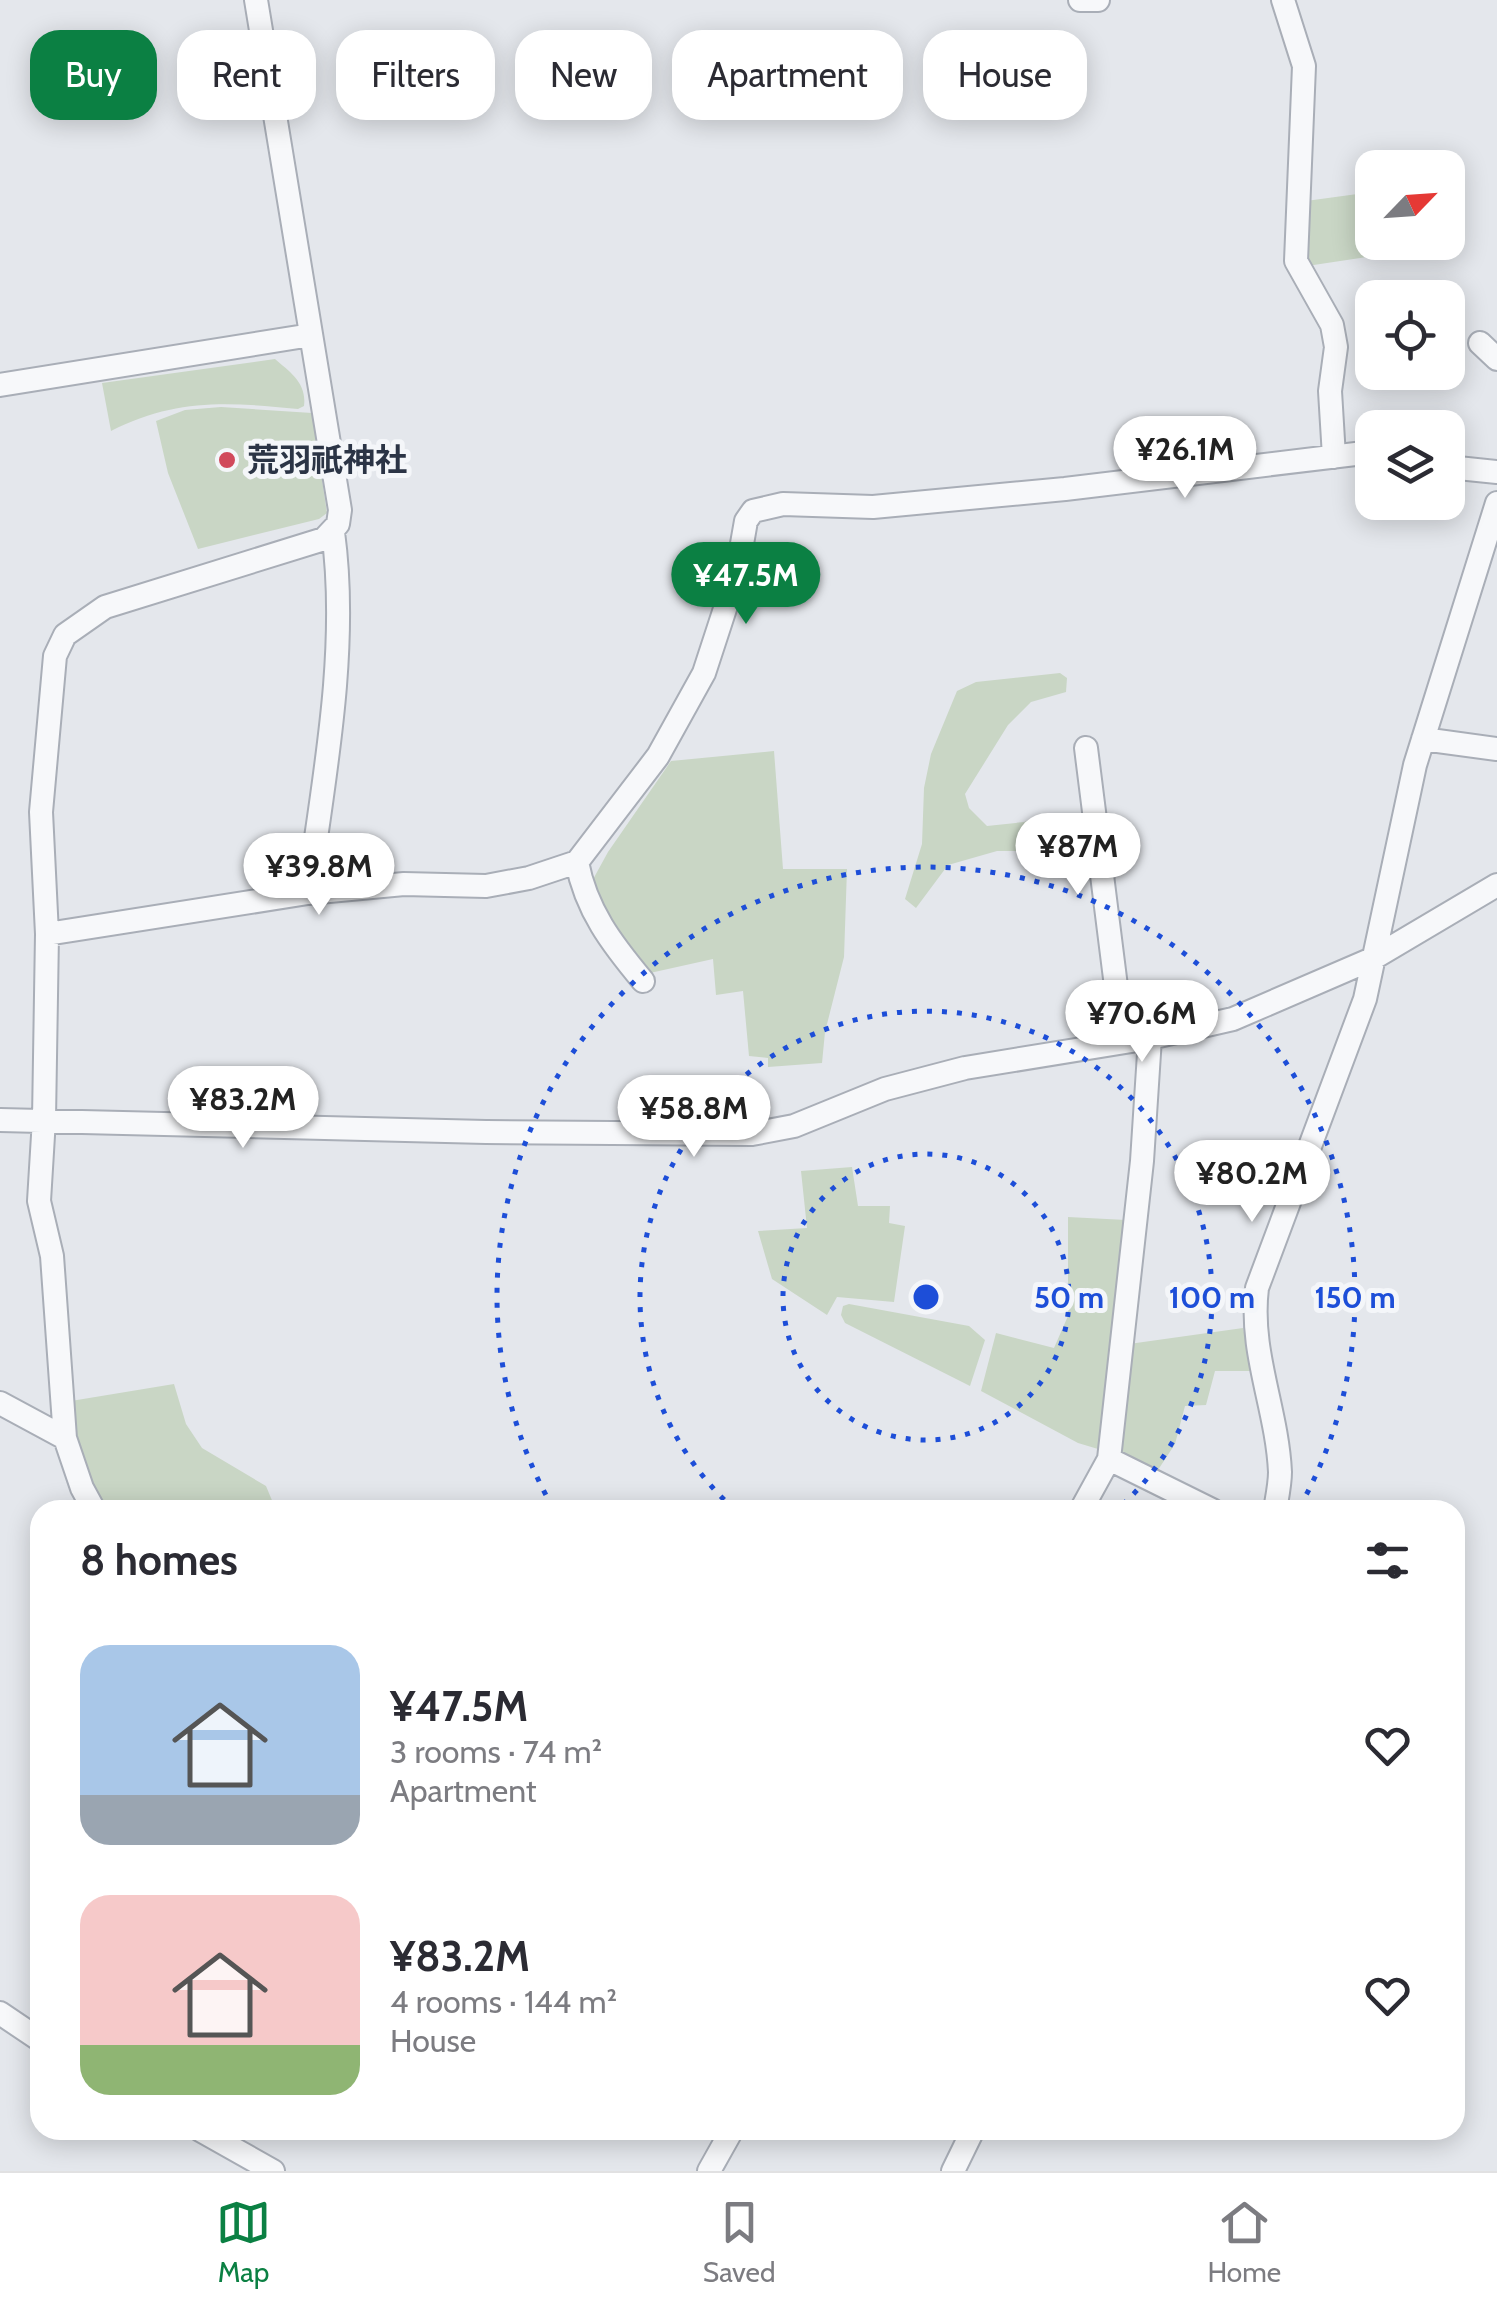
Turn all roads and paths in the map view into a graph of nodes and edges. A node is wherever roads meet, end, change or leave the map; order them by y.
1 (256, 0) edge
2 (1080, 0) edge
3 (1098, 0) edge
4 (1283, 0) edge
5 (311, 336) junction
6 (0, 385) edge
7 (1355, 454) edge
8 (1334, 457) junction
9 (1465, 469) edge
10 (1497, 472) edge
11 (1497, 503) edge
12 (333, 532) junction
13 (1423, 739) junction
14 (1086, 748) dead end
15 (1497, 749) edge
16 (577, 862) junction
17 (1497, 886) edge
18 (308, 893) junction
19 (46, 934) junction
20 (1372, 959) junction
21 (643, 981) dead end
22 (1150, 1038) junction
23 (1123, 1042) junction
24 (44, 1118) junction
25 (0, 1120) edge
26 (0, 1404) edge
27 (65, 1438) junction
28 (1108, 1460) junction
29 (89, 1500) edge
30 (1086, 1500) edge
31 (1191, 1500) edge
32 (1276, 1500) edge
33 (0, 2013) edge
34 (30, 2033) edge
35 (218, 2140) edge
36 (726, 2140) edge
37 (969, 2140) edge
38 (273, 2171) edge
39 (709, 2171) edge
40 (953, 2171) edge

1 - 5 street
2 - 3 street
4 - 8 street
5 - 6 street
5 - 12 street
7 - 8 street
8 - 16 street
9 - 10 street
11 - 13 street
12 - 18 street
12 - 19 street
13 - 15 street
13 - 20 street
14 - 23 street
16 - 18 street
16 - 21 street
17 - 20 street
18 - 19 street
19 - 24 street
20 - 22 street
20 - 32 street
22 - 23 street
22 - 28 street
23 - 24 street
24 - 25 street
24 - 27 street
26 - 27 street
27 - 29 street
28 - 30 street
28 - 31 street
33 - 34 street
35 - 38 street
36 - 39 street
37 - 40 street

